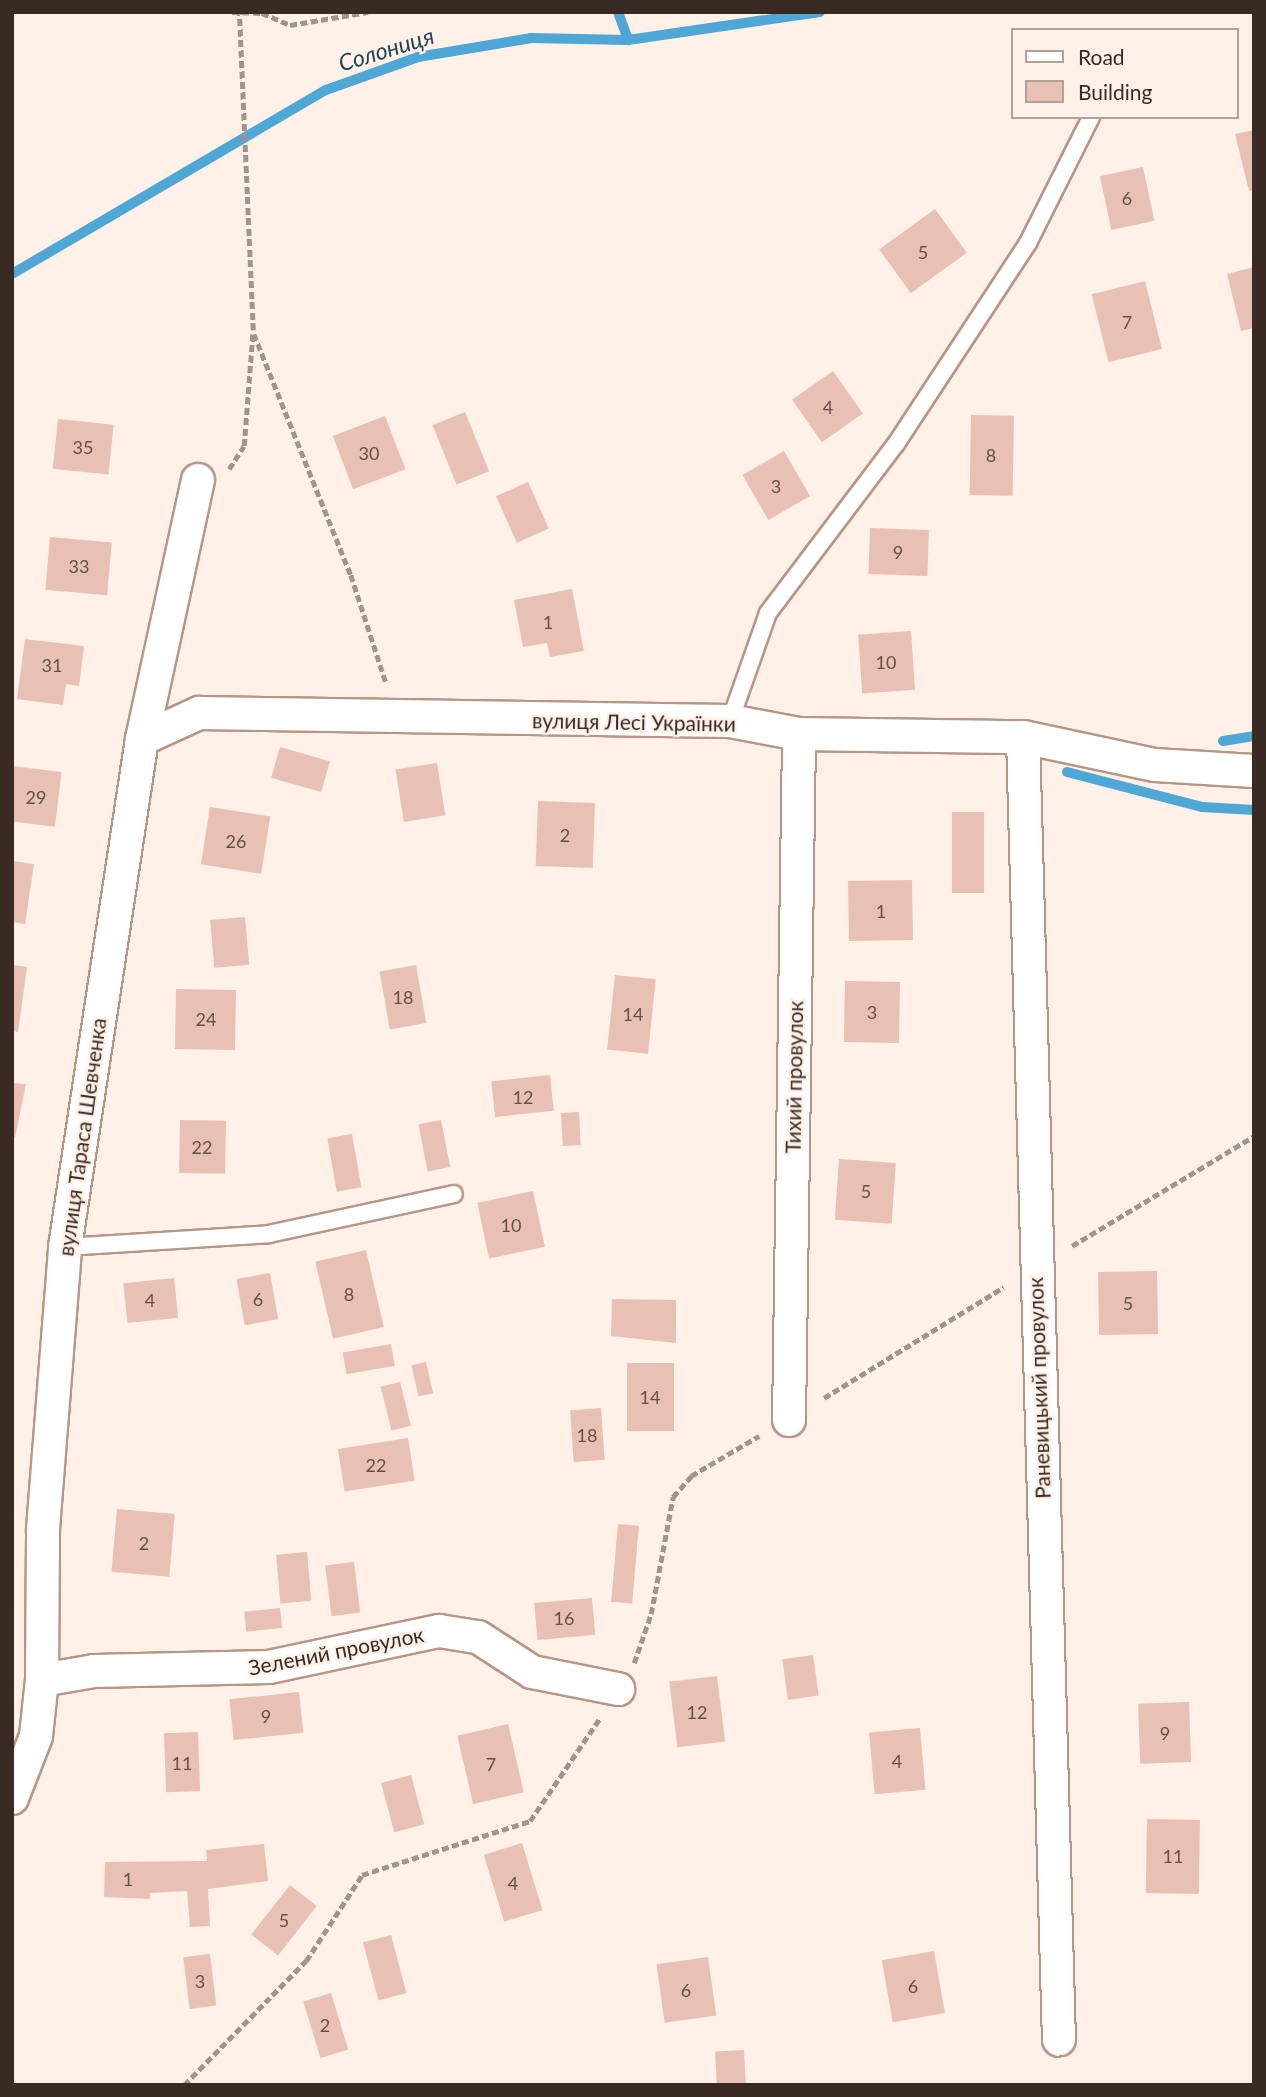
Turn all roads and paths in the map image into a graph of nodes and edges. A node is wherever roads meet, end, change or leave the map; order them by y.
1 (368, 12) edge
2 (235, 13) edge
3 (1090, 119) edge
4 (253, 330) junction
5 (198, 480) joint
6 (397, 717) junction
7 (730, 721) junction
8 (799, 734) junction
9 (1023, 737) junction
10 (142, 739) junction
11 (1254, 771) edge
12 (1254, 1136) edge
13 (454, 1194) dead end
14 (65, 1247) junction
15 (1035, 1268) junction
16 (789, 1420) junction
17 (42, 1679) junction
18 (618, 1689) junction
19 (12, 1798) edge
20 (1059, 2039) dead end
21 (184, 2085) edge

1 - 2 path
2 - 4 path
3 - 7 lane
4 - 5 path
4 - 6 path
5 - 10 street, вулиця Тараса Шевченка
6 - 7 street, вулиця Лесі Українки
6 - 10 street, вулиця Лесі Українки
7 - 8 street, вулиця Лесі Українки
8 - 9 street, вулиця Лесі Українки
8 - 16 street, Тихий провулок
9 - 11 street, вулиця Лесі Українки
9 - 15 street, Раневицький провулок
10 - 14 street, вулиця Тараса Шевченка
12 - 15 path
13 - 14 lane
14 - 17 street, вулиця Тараса Шевченка
15 - 16 path
15 - 20 street, Раневицький провулок
16 - 18 path
17 - 18 street, Зелений провулок
17 - 19 street, вулиця Тараса Шевченка
18 - 21 path

